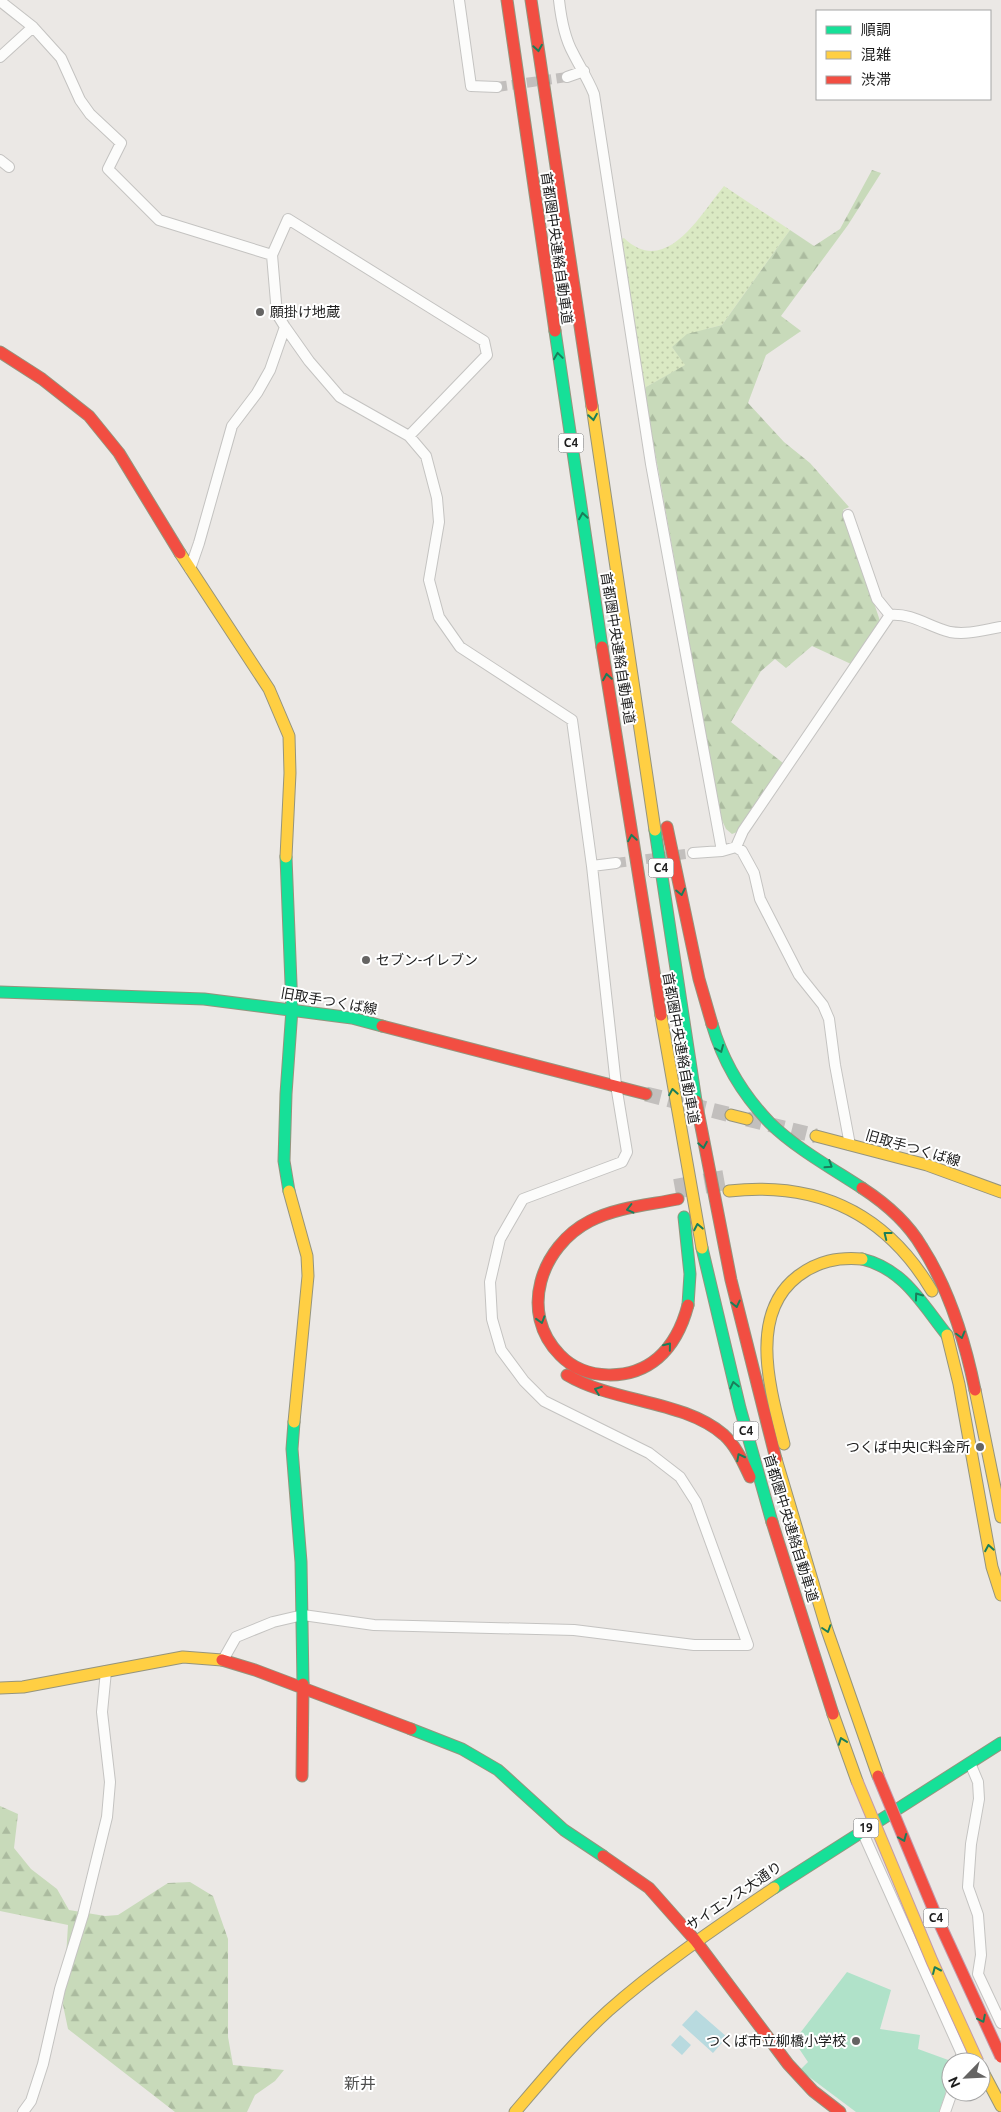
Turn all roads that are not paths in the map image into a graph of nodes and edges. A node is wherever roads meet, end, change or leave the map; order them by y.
1 (459, 0) edge
2 (507, 0) edge
3 (531, 0) edge
4 (559, 0) edge
5 (0, 1) edge
6 (33, 27) junction
7 (0, 57) edge
8 (584, 71) junction
9 (567, 77) tunnel mouth
10 (497, 87) tunnel mouth
11 (0, 160) edge
12 (9, 167) dead end
13 (272, 255) junction
14 (284, 327) junction
15 (0, 352) edge
16 (409, 436) junction
17 (848, 515) dead end
18 (190, 569) junction
19 (890, 614) junction
20 (1001, 627) edge
21 (629, 656) junction
22 (736, 847) junction
23 (722, 851) junction
24 (692, 854) tunnel mouth
25 (616, 863) tunnel mouth
26 (592, 866) junction
27 (639, 886) junction
28 (0, 992) edge
29 (292, 1010) junction
30 (616, 1085) junction
31 (646, 1094) tunnel mouth
32 (731, 1115) tunnel mouth
33 (747, 1119) tunnel mouth
34 (816, 1136) tunnel mouth
35 (671, 1141) dead end
36 (850, 1145) junction
37 (742, 1178) dead end
38 (786, 1179) dead end
39 (1001, 1192) edge
40 (677, 1193) junction
41 (569, 1220) dead end
42 (928, 1259) junction
43 (527, 1313) dead end
44 (947, 1335) junction
45 (541, 1349) dead end
46 (550, 1361) dead end
47 (1001, 1517) edge
48 (796, 1533) junction
49 (1001, 1595) edge
50 (303, 1615) junction
51 (223, 1660) junction
52 (106, 1671) junction
53 (0, 1688) edge
54 (302, 1688) junction
55 (828, 1700) junction
56 (1001, 1743) edge
57 (970, 1763) junction
58 (302, 1776) dead end
59 (862, 1831) junction
60 (695, 1940) junction
61 (981, 1984) junction
62 (938, 2004) junction
63 (1001, 2023) edge
64 (961, 2052) edge
65 (973, 2052) edge
66 (1001, 2058) edge
67 (991, 2087) edge
68 (1001, 2106) edge
69 (23, 2112) edge
70 (515, 2112) edge
71 (840, 2112) edge

1 - 10 street
27 -> 2 main road, 首都圏中央連絡自動車道 / C4
3 -> 21 main road, 首都圏中央連絡自動車道 / C4
4 - 8 street
5 - 6 street
6 - 7 street
6 - 13 street
8 - 9 street
8 - 23 street
11 - 12 street
13 - 14 street
13 - 16 street
14 - 16 street
14 - 18 street
15 - 18 main road
16 - 26 street
17 - 19 street
18 - 29 main road
19 - 20 street
19 - 22 street
21 -> 42 main road
21 -> 48 main road, 首都圏中央連絡自動車道 / C4
22 - 23 street
22 - 36 street
23 - 24 street
25 - 26 street
26 - 30 street
27 - 35 main road
55 -> 27 main road, 首都圏中央連絡自動車道 / C4
28 - 29 main road, 旧取手つくば線
29 - 30 main road, 旧取手つくば線
29 - 50 main road
30 - 31 main road, 旧取手つくば線
30 - 50 street
32 - 33 main road
34 - 36 main road, 旧取手つくば線
36 - 39 main road, 旧取手つくば線
44 -> 37 main road
38 - 42 main road
40 -> 40 main road
40 - 41 main road
42 -> 47 main road
43 - 45 main road
44 -> 48 main road
49 -> 44 main road
55 -> 46 main road
48 -> 66 main road, 首都圏中央連絡自動車道 / C4, bridge
50 - 51 street
50 - 54 main road
51 - 52 main road
51 - 54 main road
52 - 53 main road
52 - 69 street
54 - 58 main road
54 - 60 main road
65 -> 55 main road, 首都圏中央連絡自動車道 / C4, bridge
56 - 57 main road, サイエンス大通り / 19
57 - 59 main road, サイエンス大通り / 19
57 - 61 street
59 - 60 main road, サイエンス大通り / 19
59 - 62 street
60 - 70 main road, サイエンス大通り / 19
60 - 71 main road
61 - 62 street
61 - 63 street
62 - 64 street
67 - 68 main road

